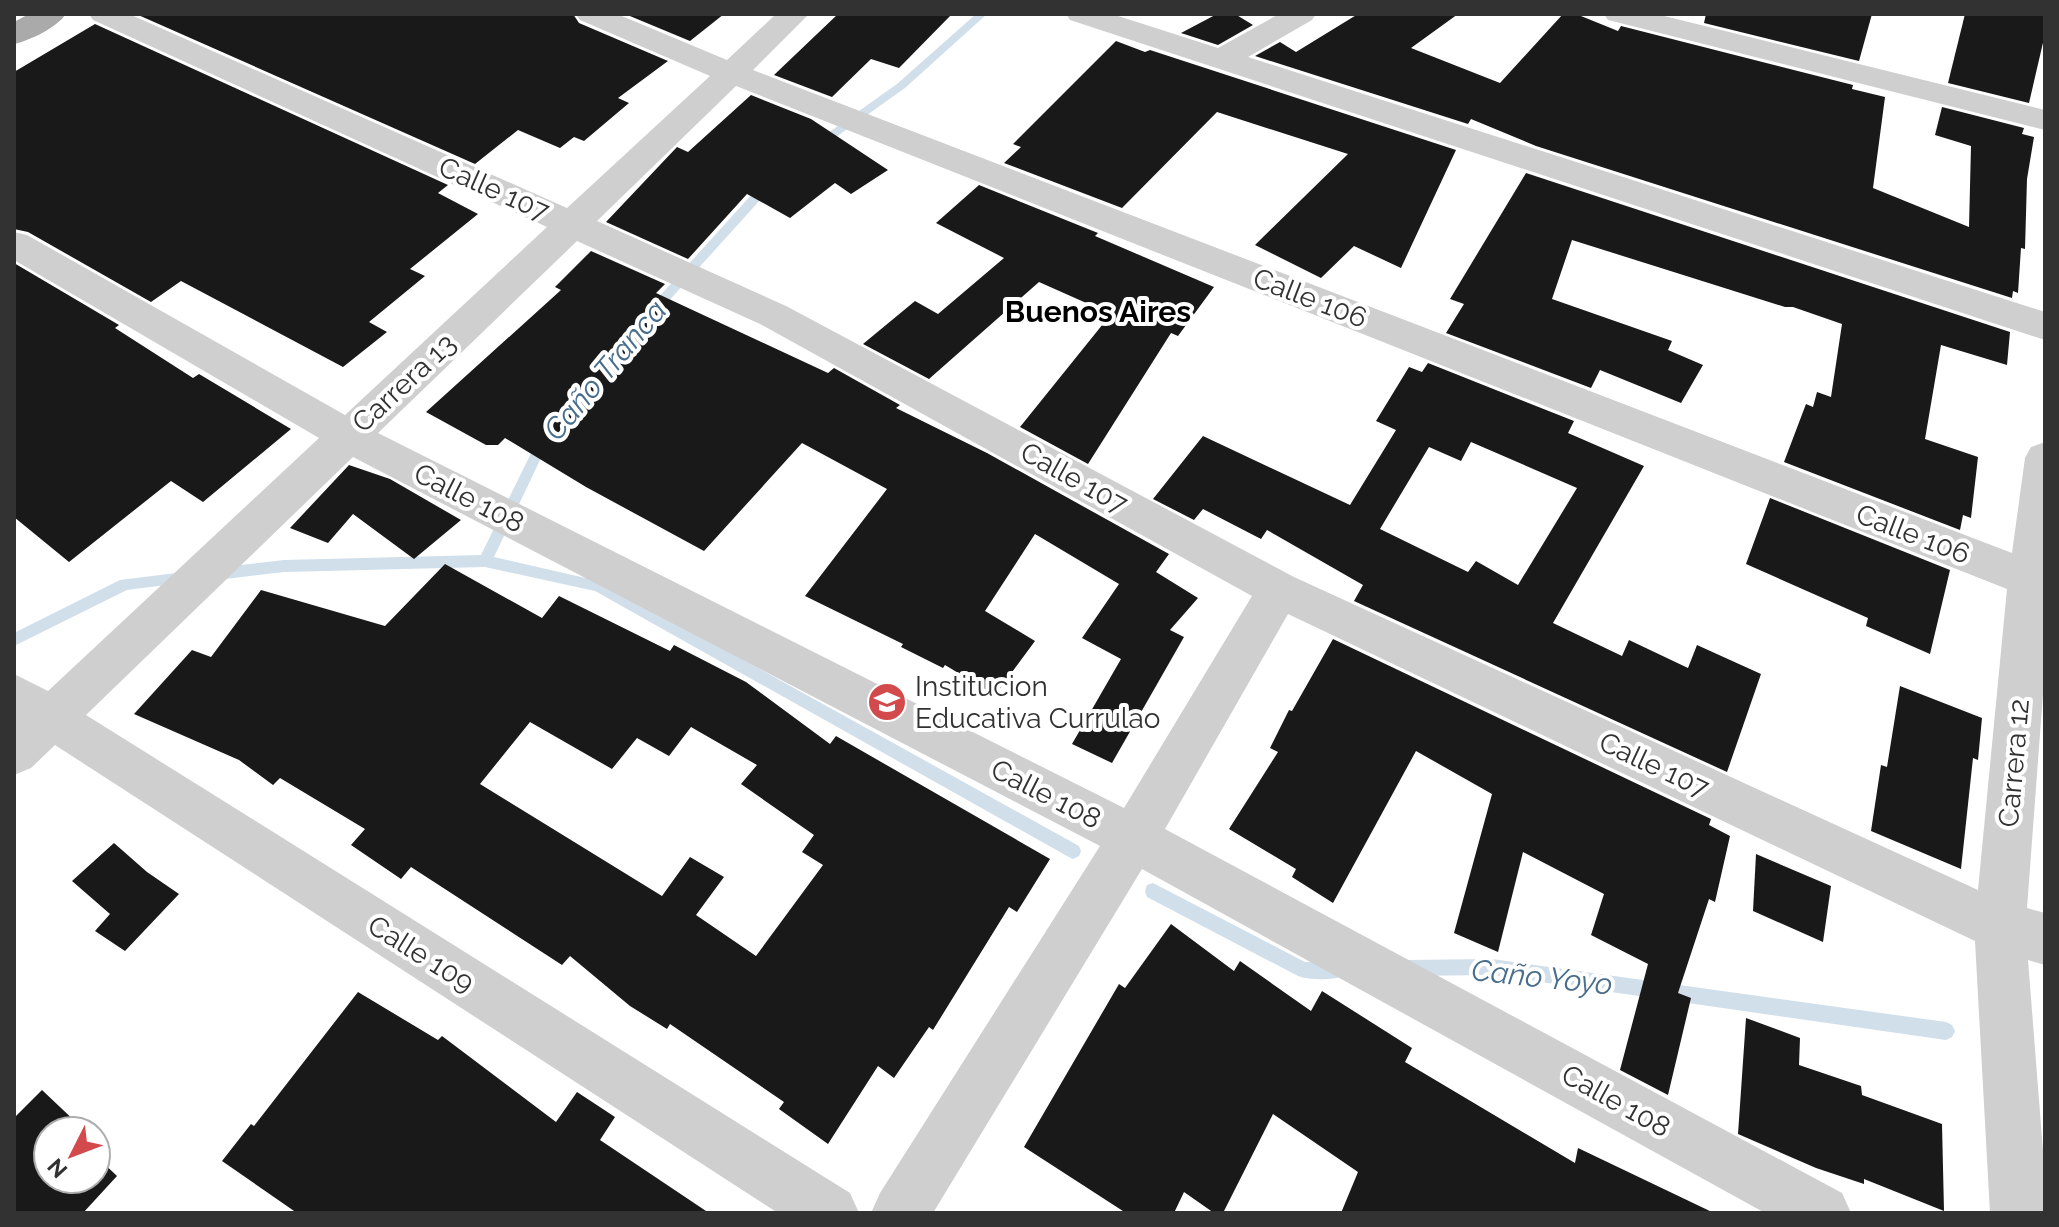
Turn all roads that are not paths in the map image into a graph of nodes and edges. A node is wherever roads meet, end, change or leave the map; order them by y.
1 (51, 14) edge
2 (104, 14) edge
3 (591, 14) edge
4 (794, 14) edge
5 (1081, 14) edge
6 (1301, 14) edge
7 (1619, 14) edge
8 (14, 35) edge
9 (1222, 59) junction
10 (731, 73) junction
11 (2045, 120) edge
12 (571, 224) junction
13 (14, 244) edge
14 (2045, 326) edge
15 (348, 436) junction
16 (2045, 458) edge
17 (2037, 582) edge
18 (1279, 590) junction
19 (26, 722) edge
20 (1133, 838) junction
21 (2023, 932) edge
22 (830, 1213) edge
23 (900, 1213) edge
24 (1822, 1213) edge
25 (2019, 1213) edge

1 - 8 main road
2 - 12 street, Calle 107
3 - 10 street, Calle 106
4 - 10 street, Carrera 13
5 - 9 street
6 - 9 street
7 - 11 street
9 - 14 street
10 - 12 street, Carrera 13
10 - 17 street, Calle 106
12 - 15 street, Carrera 13
12 - 18 street, Calle 107
13 - 15 street, Calle 108
15 - 19 street, Carrera 13
15 - 20 street, Calle 108
16 - 17 street, Carrera 12
17 - 21 street, Carrera 12
18 - 20 street
18 - 21 street, Calle 107
19 - 22 street, Calle 109
20 - 23 street
20 - 24 street, Calle 108
21 - 25 street, Carrera 12

